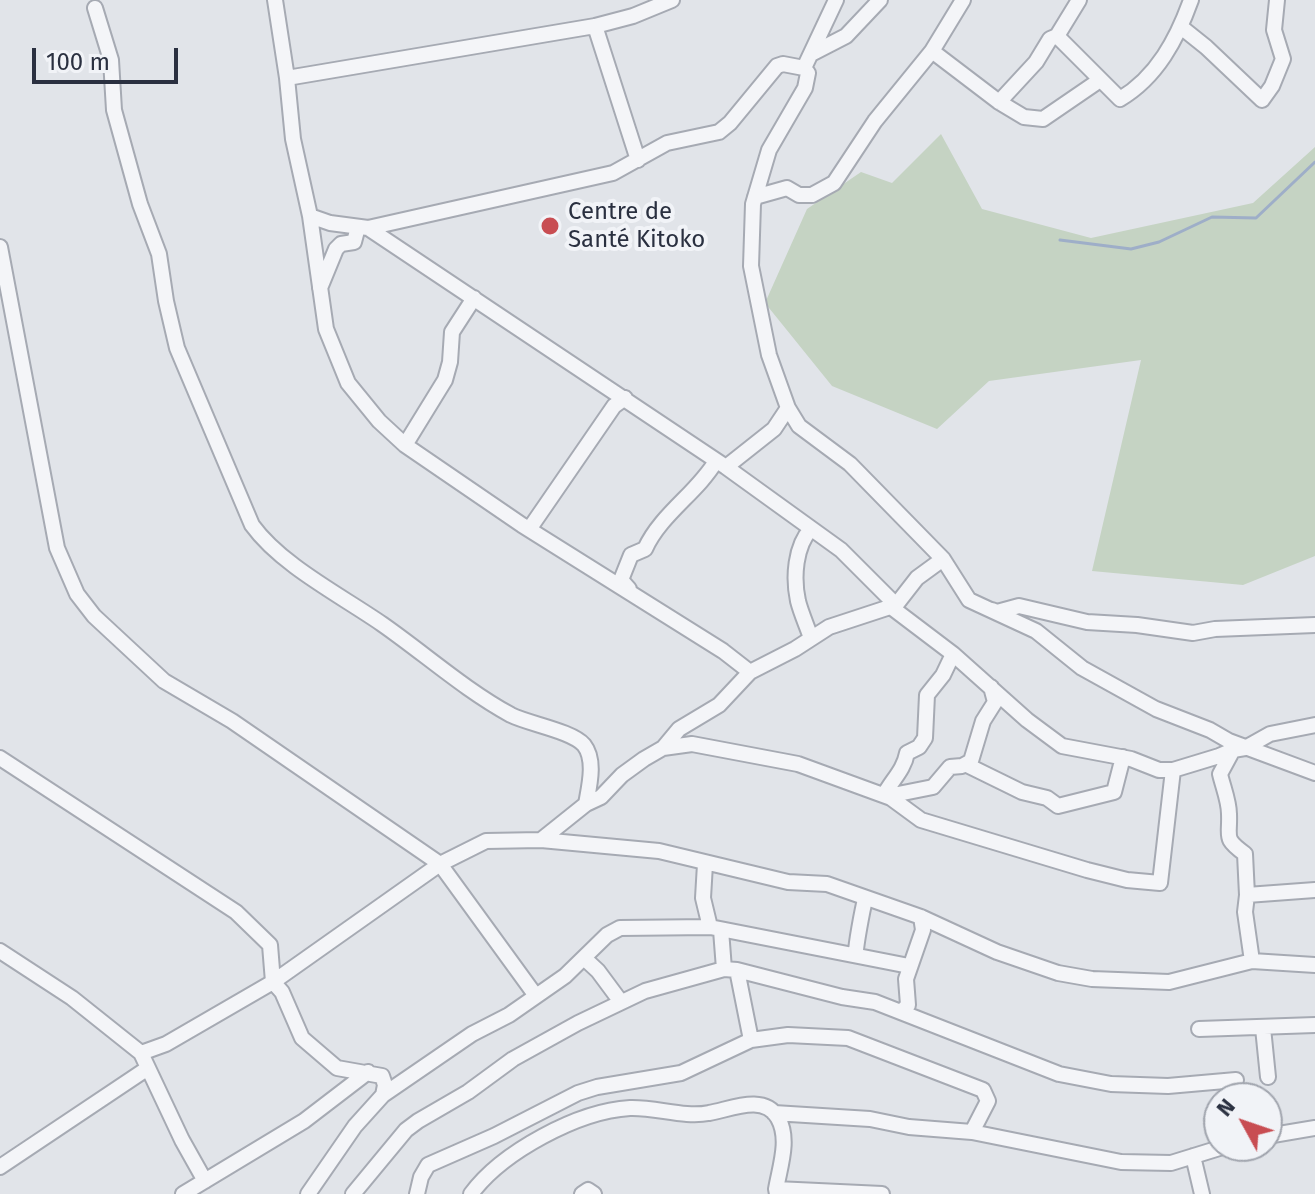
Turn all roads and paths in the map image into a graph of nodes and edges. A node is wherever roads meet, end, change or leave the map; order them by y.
1 (275, 0) edge
2 (672, 0) edge
3 (836, 0) edge
4 (880, 0) edge
5 (963, 0) edge
6 (1079, 0) edge
7 (1191, 0) edge
8 (1277, 0) edge
9 (95, 8) dead end
10 (595, 26) junction
11 (1181, 27) junction
12 (1057, 36) junction
13 (932, 51) junction
14 (813, 53) junction
15 (804, 68) junction
16 (287, 78) junction
17 (1100, 80) junction
18 (999, 102) junction
19 (638, 160) junction
20 (755, 197) junction
21 (310, 216) junction
22 (363, 227) junction
23 (0, 247) edge
24 (319, 289) junction
25 (474, 298) junction
26 (625, 398) junction
27 (788, 408) junction
28 (405, 445) junction
29 (721, 464) junction
30 (530, 528) junction
31 (811, 529) junction
32 (943, 559) junction
33 (632, 593) junction
34 (969, 600) junction
35 (894, 606) junction
36 (801, 609) junction
37 (1315, 625) edge
38 (829, 627) junction
39 (811, 638) junction
40 (953, 654) junction
41 (750, 672) junction
42 (991, 687) junction
43 (1315, 725) edge
44 (679, 729) junction
45 (692, 744) junction
46 (663, 748) junction
47 (1239, 749) junction
48 (1123, 757) junction
49 (0, 758) edge
50 (967, 765) junction
51 (1173, 770) junction
52 (1315, 773) edge
53 (887, 796) junction
54 (586, 804) junction
55 (541, 840) junction
56 (440, 864) junction
57 (705, 864) junction
58 (1315, 890) edge
59 (1247, 895) junction
60 (865, 900) junction
61 (921, 917) junction
62 (715, 929) junction
63 (0, 951) edge
64 (856, 955) junction
65 (584, 958) junction
66 (1252, 961) junction
67 (1315, 965) edge
68 (909, 966) junction
69 (730, 969) junction
70 (273, 982) junction
71 (536, 996) junction
72 (621, 1002) junction
73 (902, 1011) junction
74 (1315, 1025) edge
75 (1263, 1028) junction
76 (1199, 1029) dead end
77 (751, 1040) junction
78 (141, 1053) junction
79 (148, 1068) junction
80 (368, 1072) junction
81 (1268, 1077) dead end
82 (1236, 1080) dead end
83 (383, 1095) junction
84 (774, 1113) junction
85 (1315, 1128) edge
86 (972, 1132) junction
87 (1283, 1133) edge
88 (1203, 1153) edge
89 (1193, 1156) junction
90 (0, 1167) edge
91 (205, 1181) junction
92 (776, 1192) edge
93 (183, 1194) edge
94 (308, 1194) edge
95 (353, 1194) edge
96 (417, 1194) edge
97 (471, 1194) edge
98 (582, 1194) edge
99 (594, 1194) edge
100 (882, 1194) edge
101 (1202, 1194) edge

1 - 16 street
2 - 10 street
3 - 14 street
4 - 14 street
5 - 13 street
6 - 12 street
7 - 11 street
8 - 11 street
9 - 54 street
10 - 16 street
10 - 19 street
11 - 17 street
12 - 17 street
12 - 18 street
13 - 18 street
13 - 20 street
14 - 15 street
15 - 19 street
15 - 20 street
16 - 21 street
17 - 18 street
19 - 22 street
20 - 27 street
21 - 22 street
21 - 24 street
22 - 24 street
22 - 25 street
23 - 56 street
24 - 28 street
25 - 26 street
25 - 28 street
26 - 29 street
26 - 30 street
27 - 29 street
27 - 32 street
28 - 30 street
29 - 31 street
29 - 33 street
30 - 33 street
31 - 35 street
31 - 36 street
32 - 34 street
32 - 35 street
33 - 41 street
34 - 37 street
34 - 47 street
35 - 38 street
35 - 40 street
36 - 38 street
36 - 39 street
38 - 39 street
39 - 41 street
40 - 42 street
40 - 53 street
41 - 44 street
42 - 48 street
42 - 50 street
43 - 47 street
44 - 45 street
44 - 46 street
45 - 46 street
45 - 53 street
46 - 54 street
47 - 51 street
47 - 52 street
47 - 59 street
48 - 50 street
48 - 51 street
49 - 70 street
50 - 53 street
51 - 53 street
54 - 55 street
55 - 56 street
55 - 57 street
56 - 70 street
56 - 71 street
57 - 60 street
57 - 62 street
58 - 59 street
59 - 66 street
60 - 61 street
60 - 64 street
61 - 66 street
61 - 68 street
62 - 64 street
62 - 65 street
62 - 69 street
63 - 78 street
64 - 68 street
65 - 71 street
65 - 72 street
66 - 67 street
68 - 73 street
69 - 72 street
69 - 73 street
69 - 77 street
70 - 78 street
70 - 80 street
71 - 83 street
72 - 95 street
73 - 82 street
74 - 75 street
75 - 76 street
75 - 81 street
77 - 86 street
77 - 96 street
78 - 79 street
79 - 90 street
79 - 91 street
80 - 83 street
80 - 91 street
83 - 94 street
84 - 86 street
84 - 92 street
84 - 97 street
85 - 87 street
86 - 89 street
88 - 89 street
89 - 101 street
91 - 93 street
92 - 100 street
98 - 99 street

